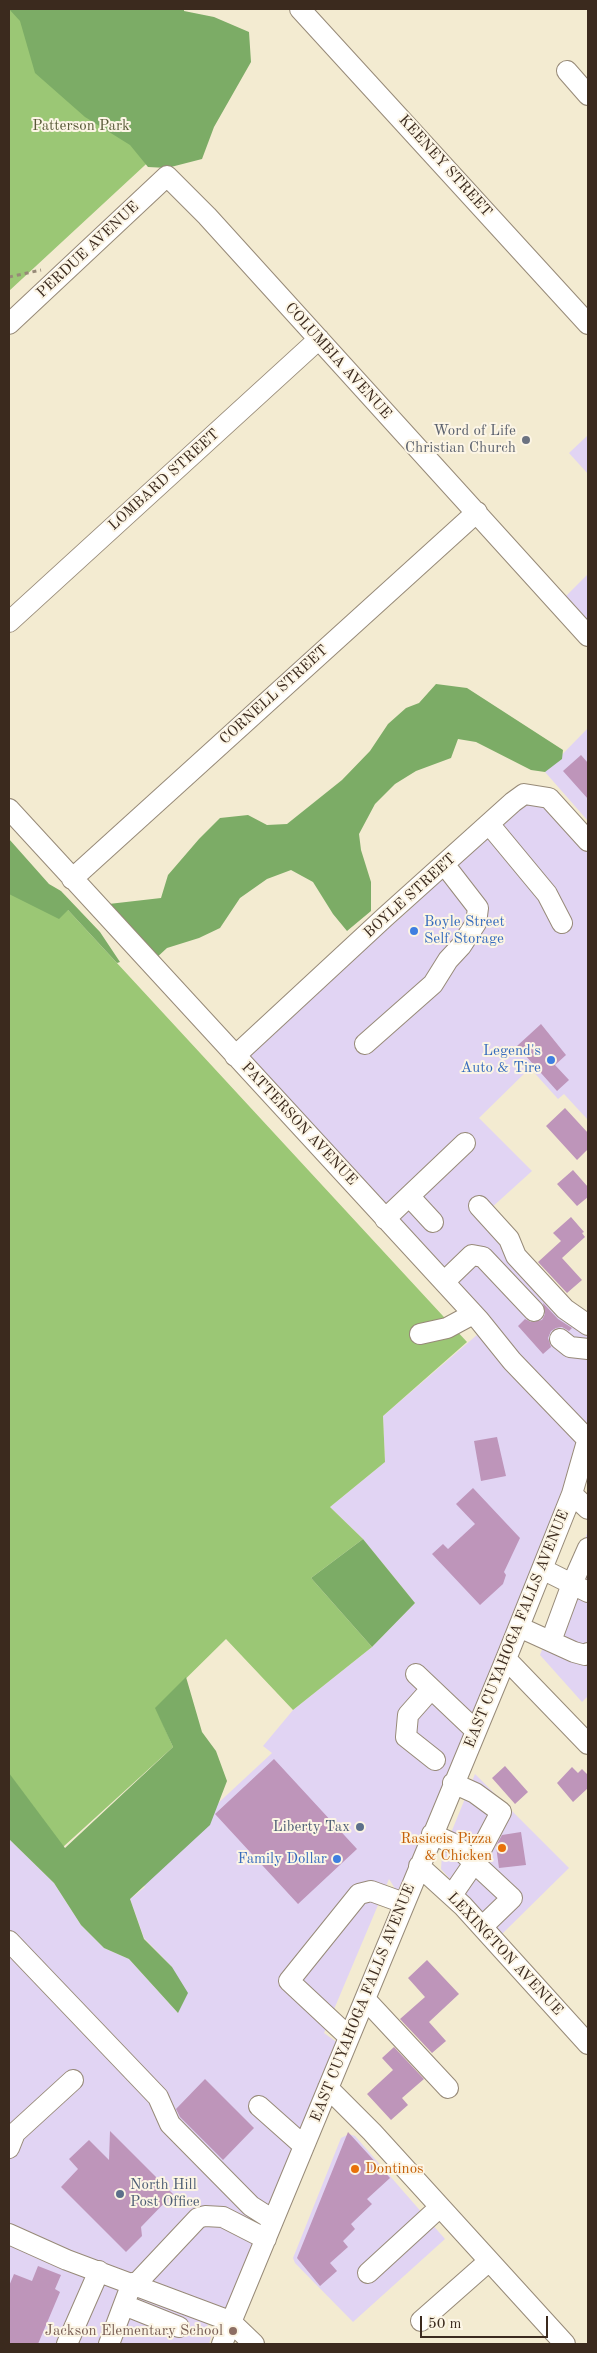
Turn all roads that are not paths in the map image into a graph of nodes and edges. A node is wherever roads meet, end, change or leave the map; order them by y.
1 (300, 9) edge
2 (567, 71) dead end
3 (588, 95) edge
4 (167, 176) joint
5 (9, 324) edge
6 (588, 324) edge
7 (319, 339) junction
8 (477, 512) junction
9 (9, 622) edge
10 (588, 636) edge
11 (9, 809) edge
12 (489, 824) junction
13 (588, 841) edge
14 (444, 864) junction
15 (72, 879) junction
16 (562, 923) dead end
17 (365, 1044) dead end
18 (235, 1056) junction
19 (465, 1143) dead end
20 (409, 1196) junction
21 (479, 1206) dead end
22 (386, 1219) junction
23 (433, 1222) dead end
24 (444, 1282) junction
25 (534, 1311) dead end
26 (473, 1314) junction
27 (588, 1325) edge
28 (420, 1334) dead end
29 (560, 1339) dead end
30 (588, 1349) edge
31 (588, 1439) edge
32 (572, 1494) junction
33 (588, 1509) edge
34 (588, 1548) edge
35 (542, 1569) junction
36 (580, 1588) edge
37 (519, 1627) junction
38 (551, 1641) junction
39 (588, 1653) edge
40 (506, 1659) junction
41 (416, 1674) dead end
42 (431, 1689) junction
43 (475, 1730) junction
44 (588, 1744) edge
45 (435, 1760) dead end
46 (453, 1783) junction
47 (432, 1834) junction
48 (474, 1863) junction
49 (419, 1866) junction
50 (452, 1895) junction
51 (404, 1902) junction
52 (482, 1927) junction
53 (9, 1941) edge
54 (365, 1999) junction
55 (349, 2037) junction
56 (588, 2044) edge
57 (73, 2080) dead end
58 (328, 2088) junction
59 (448, 2088) dead end
60 (259, 2106) dead end
61 (304, 2146) junction
62 (9, 2148) edge
63 (440, 2208) junction
64 (273, 2220) junction
65 (9, 2234) edge
66 (266, 2238) junction
67 (489, 2261) junction
68 (99, 2271) junction
69 (368, 2273) dead end
70 (134, 2284) junction
71 (185, 2304) junction
72 (124, 2305) junction
73 (230, 2321) junction
74 (421, 2321) dead end
75 (177, 2336) edge
76 (67, 2344) edge
77 (110, 2344) edge
78 (222, 2344) edge
79 (254, 2344) edge
80 (565, 2344) edge

1 - 6 street, KEENEY STREET
2 - 3 street
4 - 5 street, PERDUE AVENUE
4 - 7 street, COLUMBIA AVENUE
7 - 8 street, COLUMBIA AVENUE
7 - 9 street, LOMBARD STREET
8 - 10 street, COLUMBIA AVENUE
8 - 15 street, CORNELL STREET
11 - 15 street, PATTERSON AVENUE
12 - 13 street, BOYLE STREET
12 - 14 street, BOYLE STREET
12 - 16 street
14 - 17 street
14 - 18 street, BOYLE STREET
15 - 18 street, PATTERSON AVENUE
18 - 22 street, PATTERSON AVENUE
19 - 20 street
20 - 22 street
20 - 23 street
21 - 27 street
22 - 24 street, PATTERSON AVENUE
24 - 25 street
24 - 26 street, PATTERSON AVENUE
26 - 28 street
26 - 31 street, PATTERSON AVENUE
29 - 30 street
31 - 32 street, EAST CUYAHOGA FALLS AVENUE
32 - 33 street
32 - 35 street, EAST CUYAHOGA FALLS AVENUE
34 - 36 street
35 - 36 street
35 - 37 street, EAST CUYAHOGA FALLS AVENUE
36 - 38 street
37 - 38 street
37 - 40 street, EAST CUYAHOGA FALLS AVENUE
38 - 39 street
40 - 43 street, EAST CUYAHOGA FALLS AVENUE
40 - 44 street
41 - 42 street
42 - 43 street
42 - 45 street
43 - 46 street, EAST CUYAHOGA FALLS AVENUE
46 - 47 street, EAST CUYAHOGA FALLS AVENUE
46 - 48 street
47 - 48 street
47 - 49 street, EAST CUYAHOGA FALLS AVENUE
48 - 50 street
48 - 52 street
49 - 50 street, LEXINGTON AVENUE
49 - 51 street, EAST CUYAHOGA FALLS AVENUE
50 - 52 street, LEXINGTON AVENUE
51 - 54 street, EAST CUYAHOGA FALLS AVENUE
51 - 55 street
52 - 56 street, LEXINGTON AVENUE
53 - 64 street
54 - 55 street, EAST CUYAHOGA FALLS AVENUE
54 - 59 street
55 - 58 street, EAST CUYAHOGA FALLS AVENUE
57 - 62 street
58 - 61 street, EAST CUYAHOGA FALLS AVENUE
58 - 63 street
60 - 61 street
61 - 64 street, EAST CUYAHOGA FALLS AVENUE
63 - 67 street
63 - 69 street
64 - 66 street, EAST CUYAHOGA FALLS AVENUE
65 - 68 street
66 - 70 street
66 - 73 street, EAST CUYAHOGA FALLS AVENUE
67 - 74 street
67 - 80 street
68 - 70 street
68 - 76 street
70 - 71 street
70 - 72 street
71 - 73 street
71 - 75 street
72 - 75 street
72 - 77 street
73 - 78 street, EAST CUYAHOGA FALLS AVENUE
73 - 79 street

